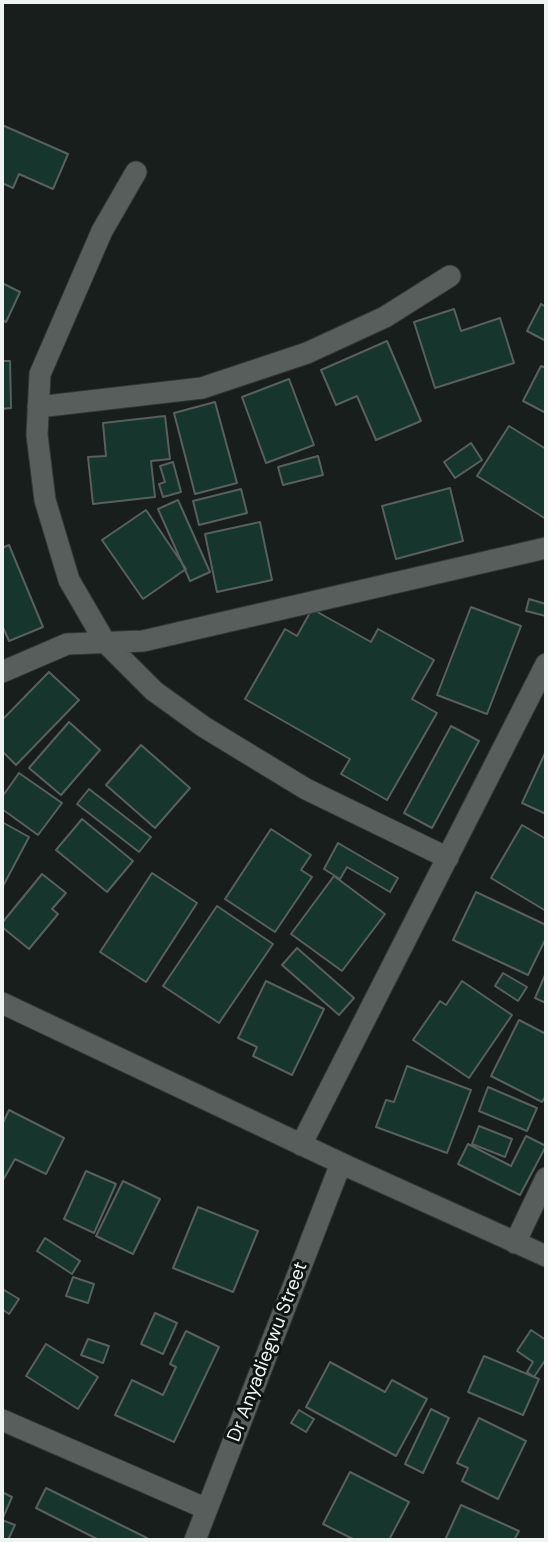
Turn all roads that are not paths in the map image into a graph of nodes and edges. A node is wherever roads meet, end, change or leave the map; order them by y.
1 (136, 172) dead end
2 (450, 276) dead end
3 (38, 407) junction
4 (546, 548) edge
5 (106, 642) junction
6 (546, 664) edge
7 (2, 672) edge
8 (448, 858) junction
9 (2, 1003) edge
10 (302, 1145) junction
11 (341, 1163) junction
12 (546, 1178) edge
13 (515, 1243) junction
14 (546, 1256) edge
15 (2, 1420) edge
16 (207, 1509) junction
17 (195, 1540) edge

1 - 3 street
2 - 3 street
3 - 5 street
4 - 5 street
5 - 7 street
5 - 8 street
6 - 8 street
8 - 10 street
9 - 10 street
10 - 11 street
11 - 13 street
11 - 16 street, Dr Anyadiegwu Street
12 - 13 street
13 - 14 street
15 - 16 street
16 - 17 street, Dr Anyadiegwu Street

